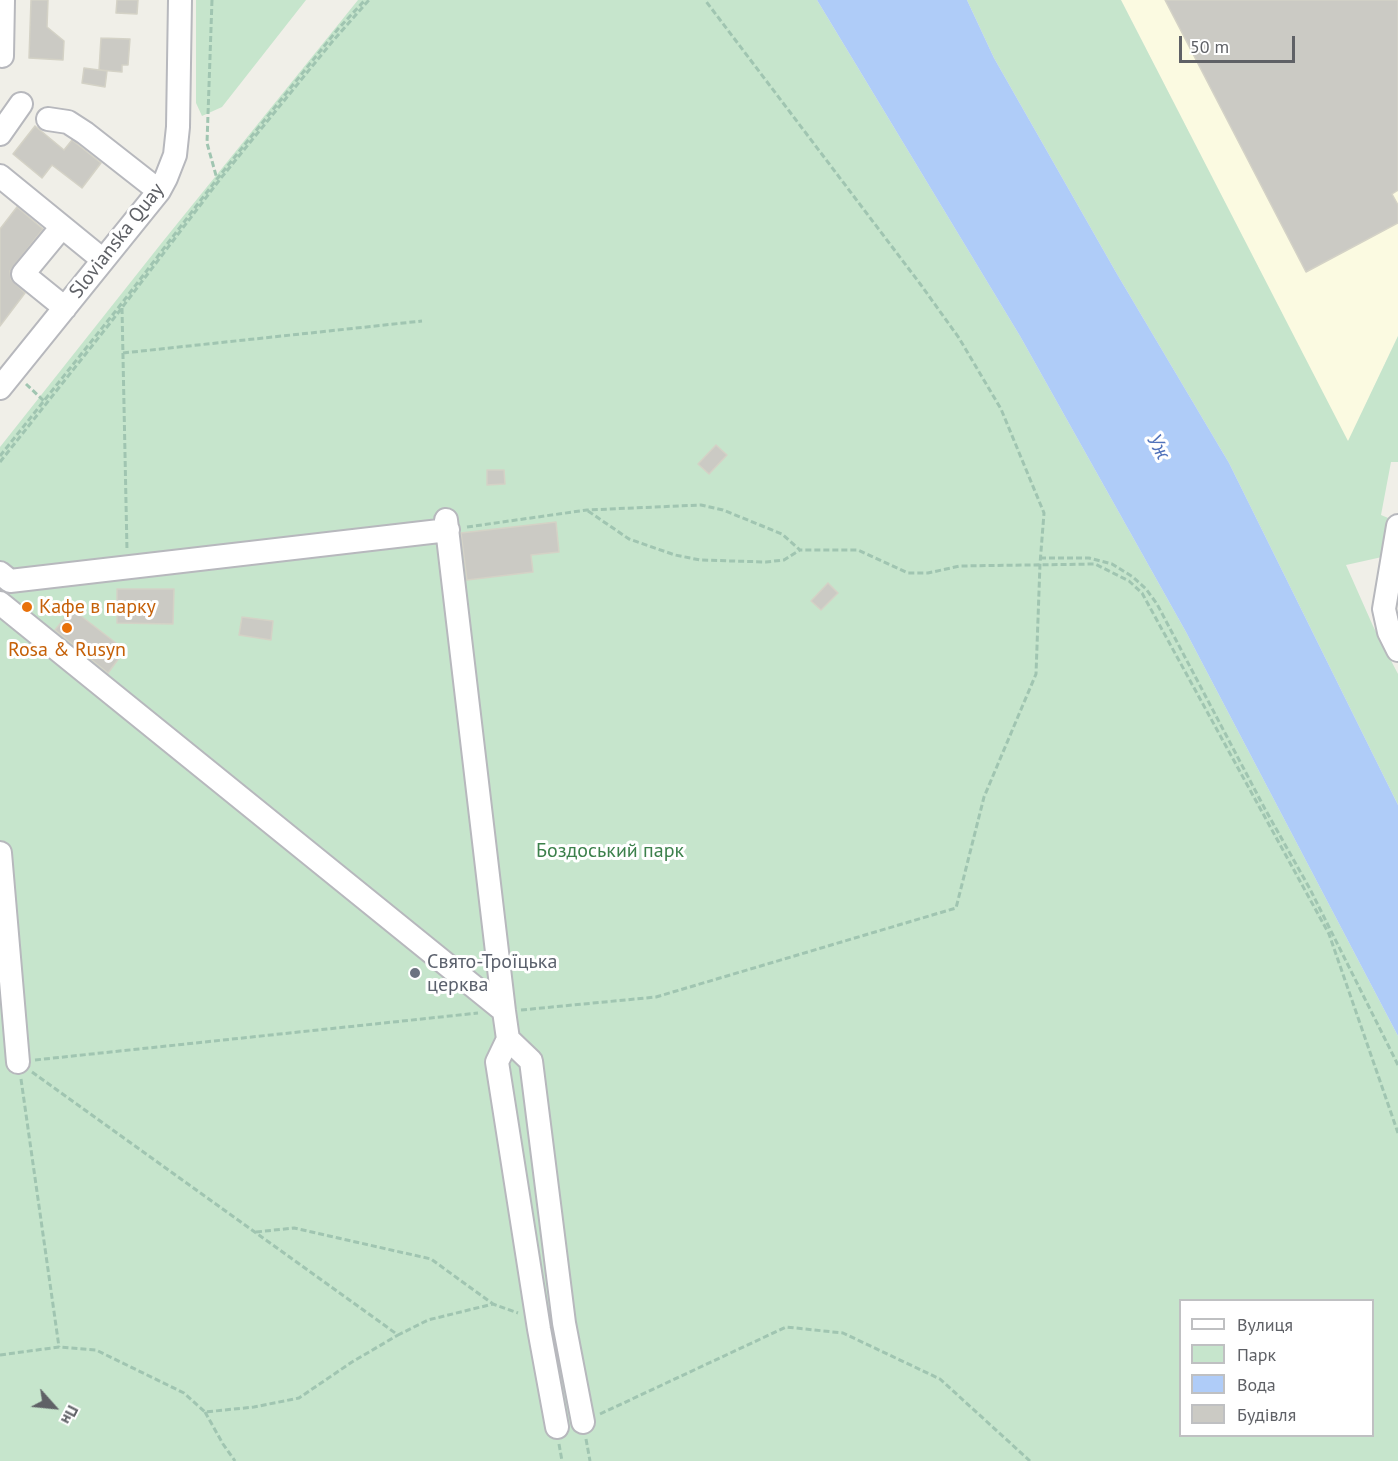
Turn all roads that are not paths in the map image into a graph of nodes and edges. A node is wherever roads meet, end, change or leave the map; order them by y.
1 (3, 0) edge
2 (180, 0) edge
3 (2, 57) dead end
4 (21, 104) dead end
5 (48, 119) dead end
6 (0, 134) edge
7 (0, 176) edge
8 (159, 191) junction
9 (62, 228) junction
10 (103, 260) junction
11 (65, 308) junction
12 (7, 383) edge
13 (1398, 526) edge
14 (0, 573) edge
15 (1393, 575) edge
16 (0, 603) edge
17 (1398, 650) edge
18 (0, 853) edge
19 (504, 1011) junction
20 (508, 1039) junction
21 (18, 1062) road end
22 (583, 1422) road end
23 (557, 1427) dead end

1 - 3 street
2 - 8 street, Slovianska Quay
4 - 6 street
5 - 8 street
7 - 9 street
8 - 10 street, Slovianska Quay
9 - 10 street
9 - 11 street
10 - 11 street, Slovianska Quay
11 - 12 street, Slovianska Quay
13 - 15 street
14 - 19 street
15 - 17 street
16 - 19 street
18 - 21 street
19 - 20 street
20 - 22 street
20 - 23 street

